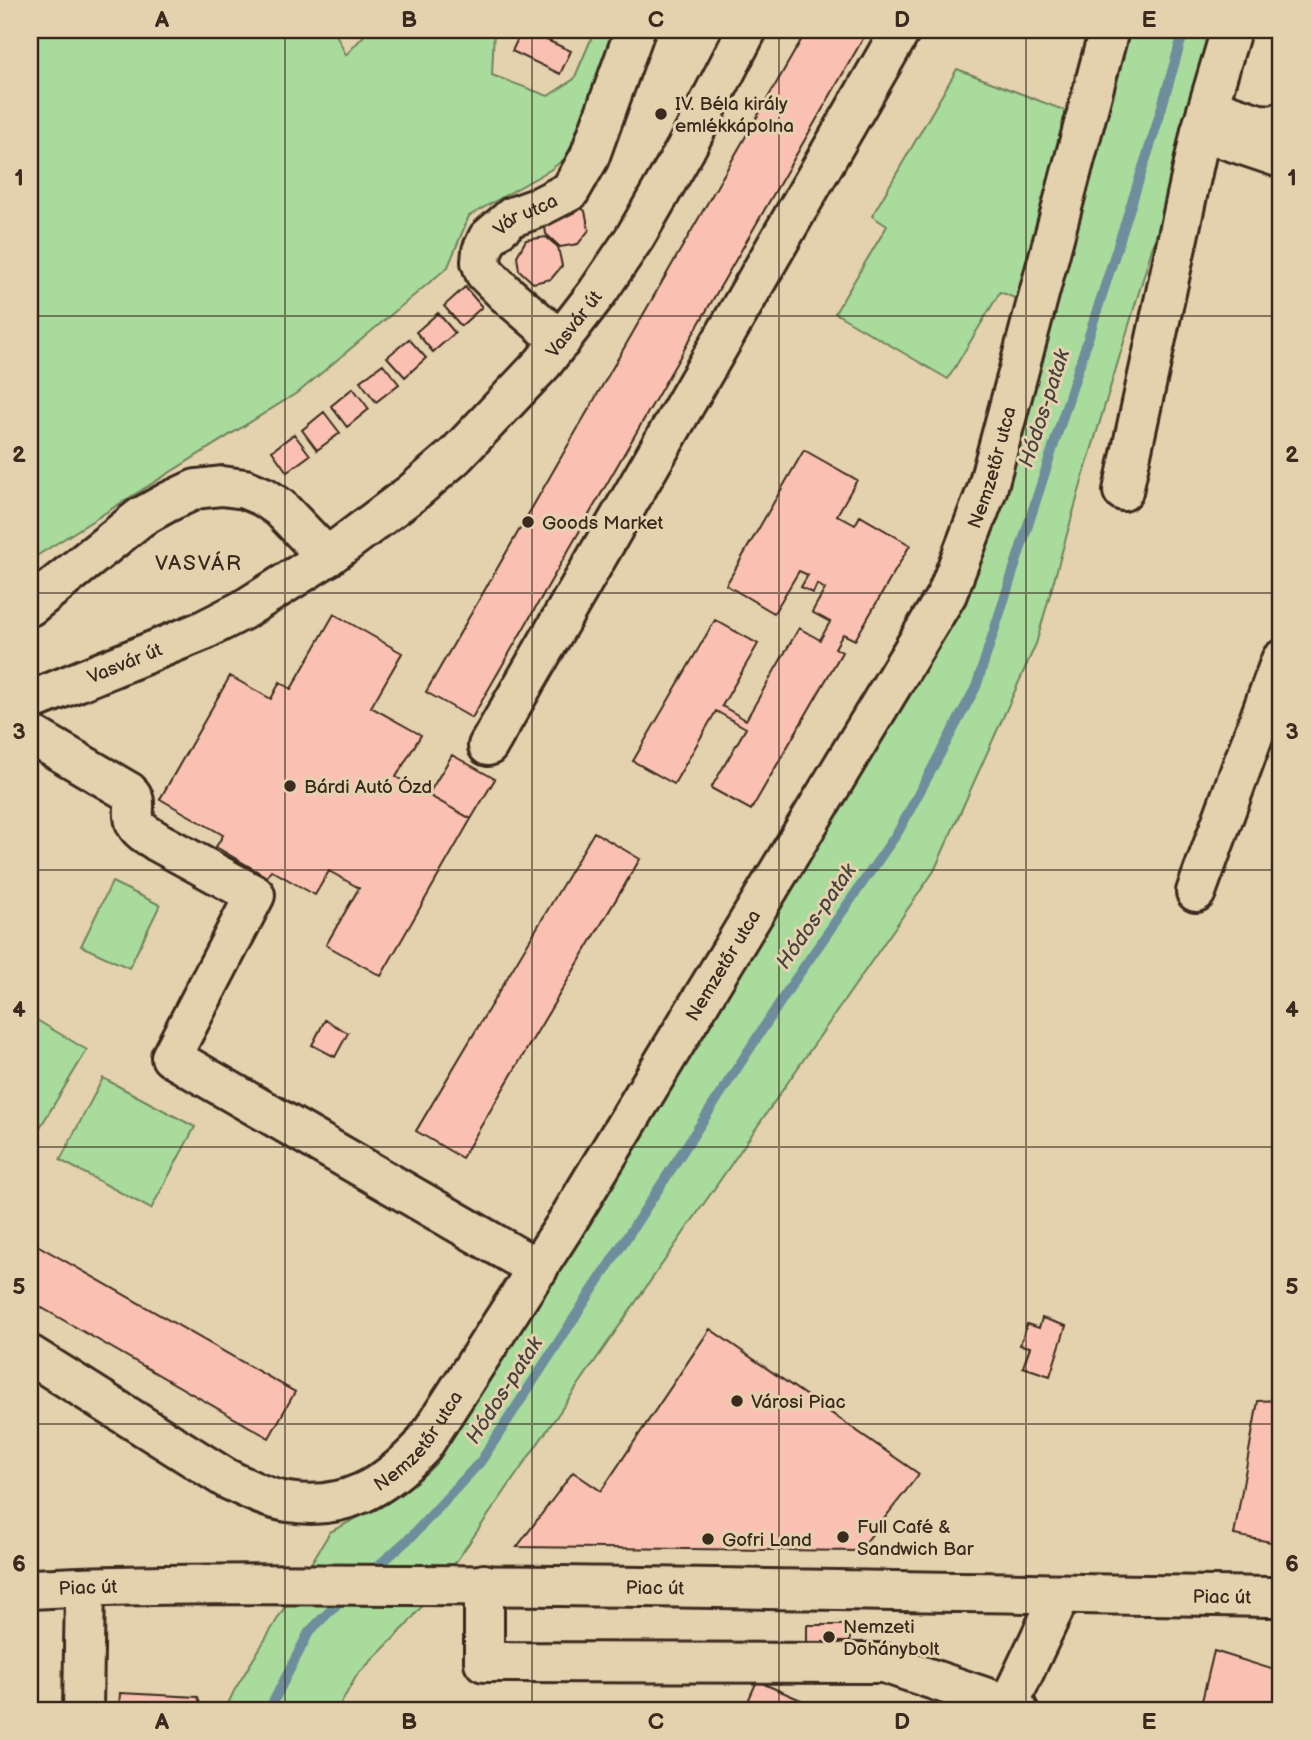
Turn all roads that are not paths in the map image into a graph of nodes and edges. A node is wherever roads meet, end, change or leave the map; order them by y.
1 (635, 30) edge
2 (747, 30) edge
3 (901, 30) edge
4 (1109, 30) edge
5 (1231, 30) edge
6 (1205, 119) junction
7 (1281, 122) edge
8 (1281, 158) edge
9 (561, 341) junction
10 (1123, 491) dead end
11 (327, 557) junction
12 (30, 606) edge
13 (1281, 660) edge
14 (30, 701) edge
15 (30, 734) edge
16 (488, 746) dead end
17 (1196, 892) dead end
18 (538, 1269) junction
19 (30, 1355) edge
20 (484, 1584) junction
21 (85, 1587) junction
22 (30, 1590) edge
23 (1061, 1594) junction
24 (1281, 1597) edge
25 (1011, 1709) edge
26 (83, 1710) edge

1 - 9 street, Vár utca
2 - 9 street, Vasvár út
3 - 16 street
4 - 18 street, Nemzetőr utca
5 - 6 street
6 - 7 street
6 - 8 street
6 - 10 street
9 - 11 street, Vasvár út
11 - 12 street
11 - 14 street, Vasvár út
13 - 17 street
15 - 18 street
18 - 19 street, Nemzetőr utca
20 - 21 street, Piac út
20 - 23 street, Piac út
20 - 25 street
21 - 22 street, Piac út
21 - 26 street
23 - 24 street, Piac út
23 - 25 street

